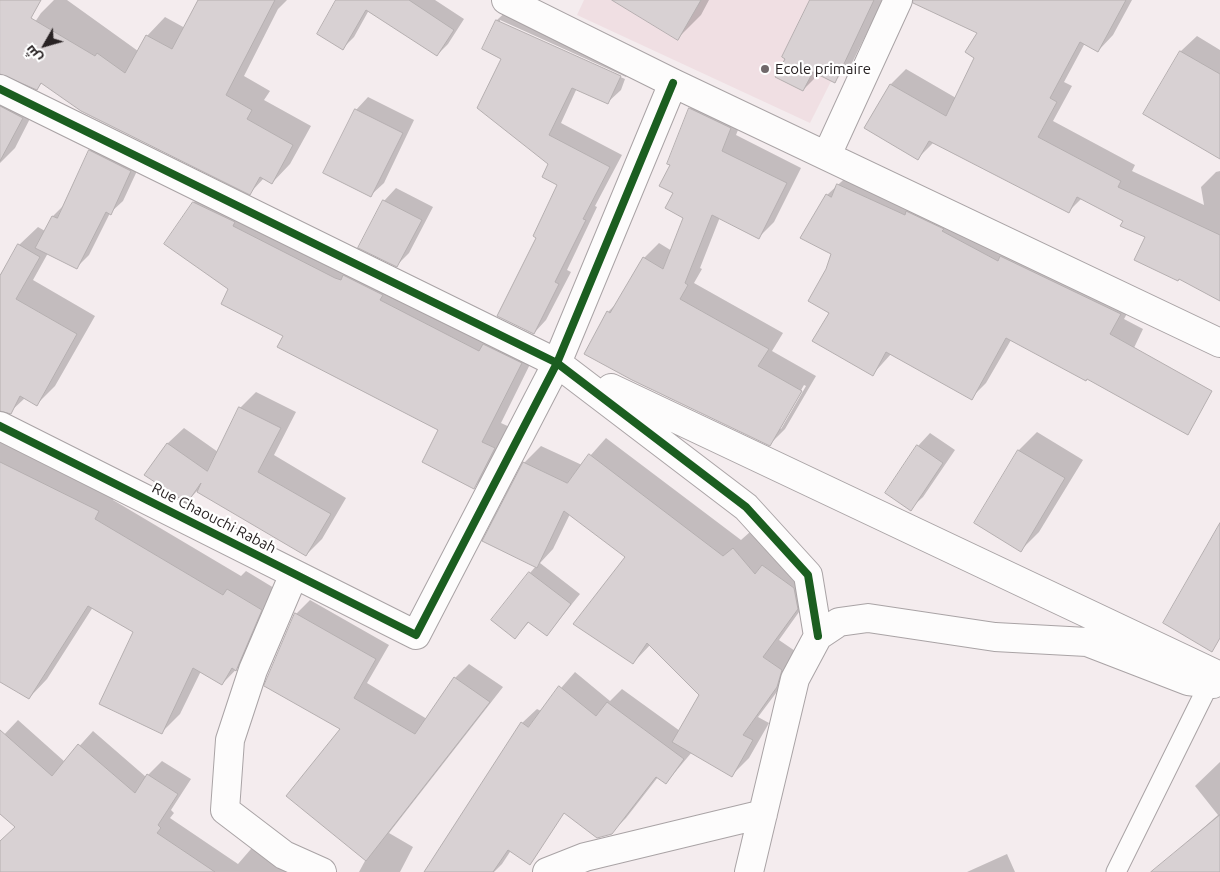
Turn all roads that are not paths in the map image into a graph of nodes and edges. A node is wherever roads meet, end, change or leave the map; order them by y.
1 (506, 0) edge
2 (898, 0) edge
3 (548, 8) edge
4 (673, 83) junction
5 (0, 89) edge
6 (827, 155) junction
7 (1220, 343) edge
8 (557, 362) junction
9 (0, 426) edge
10 (294, 574) junction
11 (818, 636) junction
12 (1216, 681) edge
13 (763, 814) junction
14 (322, 872) edge
15 (547, 872) edge
16 (749, 872) edge
17 (1116, 872) edge

1 - 3 street
2 - 6 street
3 - 4 street
4 - 6 street
4 - 8 street
5 - 8 street
6 - 7 street
8 - 10 street, Rue Chaouchi Rabah
8 - 11 street
8 - 12 street
9 - 10 street, Rue Chaouchi Rabah
10 - 14 street
11 - 12 street
11 - 13 street
12 - 17 lane
13 - 15 street
13 - 16 street

